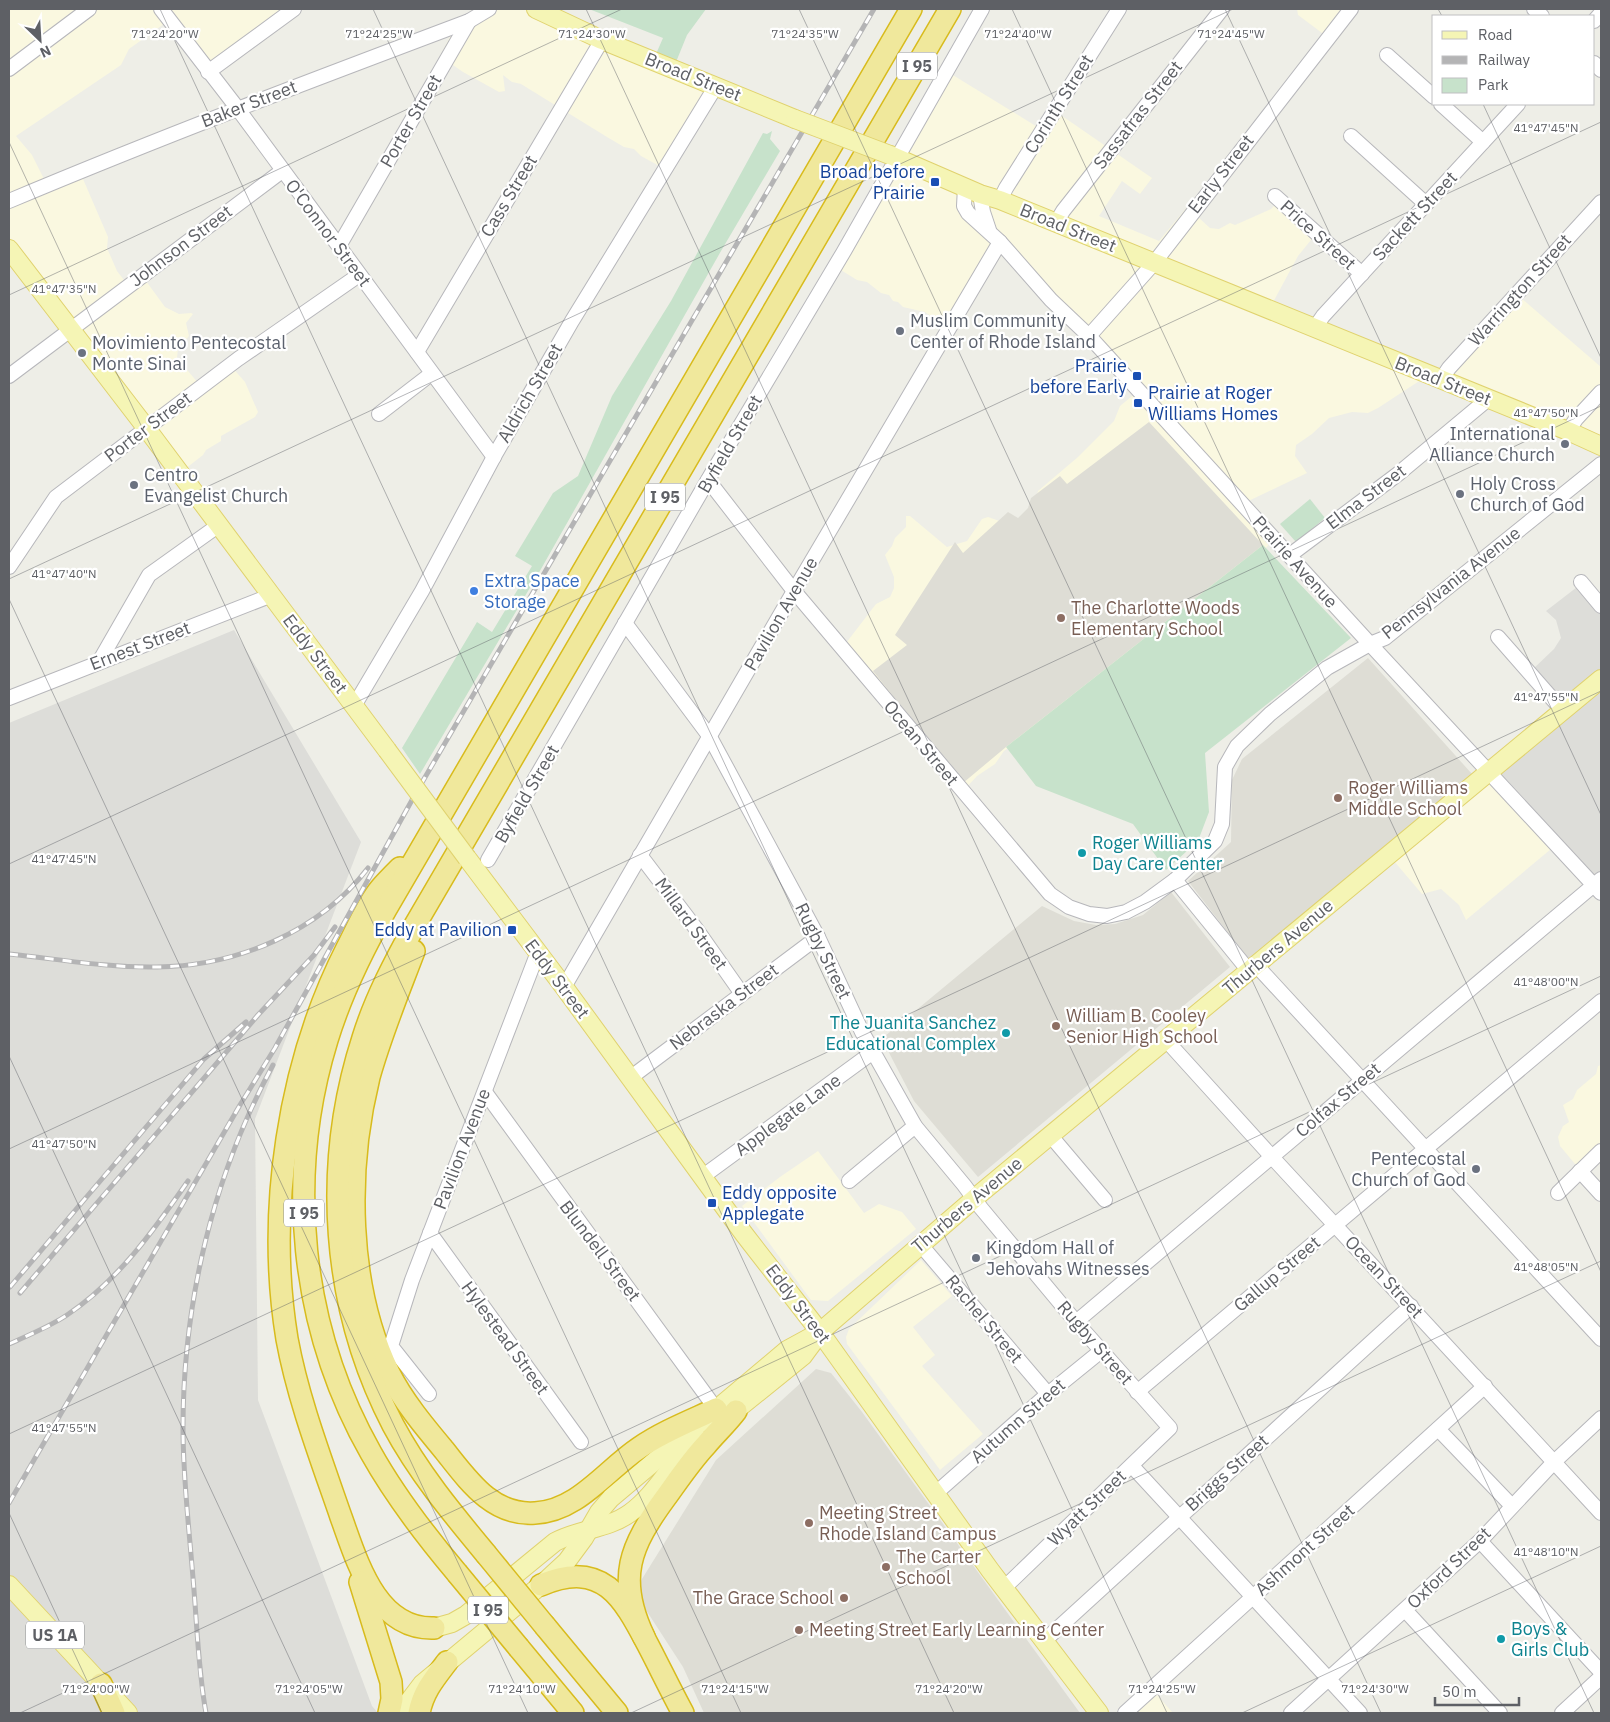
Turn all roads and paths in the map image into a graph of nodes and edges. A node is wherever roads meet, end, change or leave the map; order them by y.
1 (89, 9) edge
2 (162, 9) edge
3 (294, 9) edge
4 (489, 9) edge
5 (911, 9) edge
6 (950, 9) edge
7 (982, 9) edge
8 (1118, 9) edge
9 (1222, 9) edge
10 (1351, 9) edge
11 (543, 10) edge
12 (469, 21) junction
13 (602, 40) junction
14 (1387, 55) dead end
15 (9, 69) edge
16 (208, 72) junction
17 (716, 86) junction
18 (1432, 95) edge
19 (1442, 105) edge
20 (1517, 105) edge
21 (236, 108) junction
22 (1350, 136) dead end
23 (1483, 142) junction
24 (893, 156) junction
25 (282, 171) junction
26 (972, 190) junction
27 (1275, 196) dead end
28 (1000, 200) junction
29 (9, 201) edge
30 (1601, 202) edge
31 (1426, 204) junction
32 (1056, 223) junction
33 (1000, 242) junction
34 (339, 246) junction
35 (9, 249) edge
36 (1154, 263) junction
37 (1362, 274) junction
38 (359, 275) junction
39 (1314, 329) junction
40 (70, 330) junction
41 (1088, 336) junction
42 (417, 352) junction
43 (431, 374) junction
44 (9, 376) edge
45 (1441, 380) junction
46 (1601, 392) edge
47 (1488, 400) junction
48 (379, 414) dead end
49 (146, 428) junction
50 (1568, 431) junction
51 (1601, 446) edge
52 (494, 457) junction
53 (1601, 464) edge
54 (708, 480) junction
55 (219, 525) junction
56 (1290, 555) junction
57 (9, 568) edge
58 (1581, 582) dead end
59 (794, 591) junction
60 (272, 595) junction
61 (1601, 606) edge
62 (625, 623) junction
63 (1498, 637) dead end
64 (1370, 644) junction
65 (99, 662) junction
66 (1601, 679) edge
67 (9, 698) edge
68 (354, 706) junction
69 (1563, 711) junction
70 (710, 736) junction
71 (1489, 772) junction
72 (426, 840) junction
73 (640, 855) junction
74 (488, 860) dead end
75 (446, 872) junction
76 (1175, 880) junction
77 (1599, 886) edge
78 (818, 937) junction
79 (538, 952) junction
80 (1252, 968) junction
81 (564, 987) junction
82 (742, 994) junction
83 (1601, 1000) edge
84 (1166, 1040) junction
85 (873, 1052) junction
86 (630, 1078) junction
87 (1362, 1080) junction
88 (484, 1092) junction
89 (915, 1126) junction
90 (1050, 1135) junction
91 (1426, 1148) junction
92 (1601, 1152) edge
93 (1272, 1157) junction
94 (1580, 1171) junction
95 (702, 1177) junction
96 (849, 1180) dead end
97 (1558, 1193) dead end
98 (1601, 1194) edge
99 (974, 1199) junction
100 (1105, 1200) dead end
101 (1336, 1225) junction
102 (430, 1233) junction
103 (920, 1244) junction
104 (1411, 1306) junction
105 (1076, 1322) junction
106 (820, 1332) junction
107 (1601, 1339) edge
108 (1101, 1351) junction
109 (1486, 1386) junction
110 (1137, 1392) junction
111 (429, 1394) dead end
112 (1048, 1394) junction
113 (726, 1410) junction
114 (1601, 1418) edge
115 (1170, 1428) joint
116 (1438, 1430) junction
117 (581, 1442) dead end
118 (1554, 1462) junction
119 (1132, 1466) junction
120 (936, 1493) junction
121 (1512, 1506) junction
122 (1601, 1513) edge
123 (1180, 1517) junction
124 (590, 1530) junction
125 (1480, 1541) junction
126 (352, 1548) junction
127 (9, 1585) edge
128 (541, 1585) junction
129 (1004, 1588) junction
130 (1254, 1596) junction
131 (1405, 1610) junction
132 (434, 1628) joint
133 (644, 1637) junction
134 (1044, 1641) junction
135 (447, 1662) junction
136 (1601, 1672) edge
137 (1601, 1677) edge
138 (1329, 1680) junction
139 (101, 1684) junction
140 (114, 1713) edge
141 (128, 1713) edge
142 (389, 1713) edge
143 (400, 1713) edge
144 (420, 1713) edge
145 (573, 1713) edge
146 (617, 1713) edge
147 (683, 1713) edge
148 (1099, 1713) edge
149 (1125, 1713) edge
150 (1291, 1713) edge
151 (1360, 1713) edge
152 (1500, 1713) edge
153 (1562, 1713) edge

1 - 15 street
2 - 16 street, O'Connor Street
3 - 16 street
4 - 12 street, Baker Street
5 - 72 highway, I 95
6 - 75 highway, I 95
7 - 24 street, Byfield Street
8 - 28 street, Corinth Street
9 - 32 street, Sassafras Street
10 - 36 street, Early Street
11 - 13 main road, Broad Street
12 - 21 street, Baker Street
12 - 34 street, Porter Street
13 - 17 main road, Broad Street
13 - 42 street, Cass Street
14 - 18 street
16 - 21 street, O'Connor Street
17 - 24 main road, Broad Street, bridge
17 - 52 street, Aldrich Street
19 - 23 street
20 - 23 street, Sackett Street
21 - 25 street, O'Connor Street
21 - 29 street, Baker Street
22 - 31 street
23 - 31 street, Sackett Street
24 - 26 main road, Broad Street
24 - 54 street, Byfield Street
25 - 34 street, O'Connor Street
25 - 40 street, Johnson Street
26 - 28 main road, Broad Street
26 - 33 street, Prairie Avenue
27 - 37 street, Price Street
28 - 32 main road, Broad Street
30 - 45 street, Warrington Street
31 - 37 street, Sackett Street
32 - 36 main road, Broad Street
33 - 41 street, Prairie Avenue
33 - 59 street, Pavilion Avenue
34 - 38 street, O'Connor Street
35 - 40 main road, Eddy Street
36 - 39 main road, Broad Street
36 - 41 street, Early Street
37 - 39 street, Sackett Street
38 - 42 street, O'Connor Street
38 - 49 street, Porter Street
39 - 45 main road, Broad Street
40 - 44 street, Johnson Street
40 - 49 main road, Eddy Street
41 - 56 street, Prairie Avenue
42 - 43 street, O'Connor Street
43 - 48 street
43 - 52 street, O'Connor Street
45 - 47 main road, Broad Street
46 - 50 street
47 - 50 main road, Broad Street
47 - 56 street, Elma Street
49 - 55 main road, Eddy Street
49 - 57 street, Porter Street
50 - 51 main road, Broad Street
52 - 68 street, Aldrich Street
53 - 64 street, Pennsylvania Avenue
54 - 59 street, Ocean Street
54 - 62 street, Byfield Street
55 - 60 main road, Eddy Street
55 - 65 street
56 - 64 street, Prairie Avenue
58 - 61 street
59 - 70 street, Pavilion Avenue
59 - 76 street, Ocean Street
60 - 65 street, Ernest Street
60 - 68 main road, Eddy Street
62 - 70 street, Rugby Street
62 - 74 street, Byfield Street
63 - 69 street
64 - 71 street, Prairie Avenue
64 - 76 street, Pennsylvania Avenue
65 - 67 street, Ernest Street
66 - 69 main road, Thurbers Avenue
68 - 79 main road, Eddy Street, bridge
69 - 71 main road, Thurbers Avenue
70 - 73 street, Pavilion Avenue
70 - 78 street, Rugby Street
71 - 77 street, Prairie Avenue
71 - 80 main road, Thurbers Avenue
72 - 126 highway
72 - 145 highway, I 95, bridge
73 - 81 street, Pavilion Avenue
73 - 82 street, Millard Street
75 - 113 highway
75 - 146 highway, I 95, bridge
76 - 80 street
77 - 87 street, Colfax Street
78 - 82 street, Nebraska Street
78 - 85 street, Rugby Street
79 - 81 main road, Eddy Street
79 - 88 street, Pavilion Avenue
80 - 84 main road, Thurbers Avenue
80 - 87 street
81 - 86 main road, Eddy Street
82 - 86 street, Nebraska Street
83 - 91 street, Gallup Street
84 - 90 main road, Thurbers Avenue
84 - 93 street, Ocean Street
85 - 89 street, Rugby Street
85 - 95 street, Applegate Lane
86 - 95 main road, Eddy Street
87 - 91 street
87 - 93 street, Colfax Street
88 - 102 street, Pavilion Avenue
88 - 113 street, Blundell Street
89 - 96 street
89 - 99 street, Rugby Street
90 - 99 main road, Thurbers Avenue
90 - 100 street
91 - 101 street, Gallup Street
91 - 107 street
92 - 94 street
93 - 101 street, Ocean Street
93 - 105 street, Colfax Street
94 - 97 street
94 - 98 street
95 - 106 main road, Eddy Street
99 - 103 main road, Thurbers Avenue
99 - 105 street, Rugby Street
101 - 104 street, Ocean Street
101 - 110 street, Gallup Street
102 - 111 street, Pavilion Avenue
102 - 117 street, Hylestead Street
103 - 106 main road, Thurbers Avenue
103 - 112 street, Rachel Street
104 - 109 street, Ocean Street
104 - 123 street, Briggs Street
105 - 108 street, Rugby Street
106 - 113 main road, Thurbers Avenue
106 - 120 main road, Eddy Street
108 - 110 street, Rugby Street
108 - 112 street, Autumn Street
109 - 116 street, Ashmont Street
109 - 118 street, Ocean Street
110 - 115 street, Rugby Street
112 - 120 street, Autumn Street
113 - 124 main road, Thurbers Avenue
113 - 124 main road, Thurbers Avenue
113 - 133 highway
114 - 118 street, Oxford Street
115 - 119 street, Wyatt Street
116 - 121 street
116 - 130 street, Ashmont Street
118 - 121 street, Oxford Street
118 - 122 street, Ocean Street
119 - 123 street
119 - 129 street, Wyatt Street
120 - 129 main road, Eddy Street
121 - 125 street, Oxford Street
123 - 130 street
123 - 134 street, Briggs Street
124 - 128 main road, Thurbers Avenue
124 - 132 main road, Thurbers Avenue
125 - 131 street, Oxford Street
125 - 136 street
126 - 132 highway
126 - 142 highway
127 - 139 main road, US 1A
128 - 133 highway
128 - 135 main road, Thurbers Avenue
129 - 134 main road, Eddy Street
130 - 138 street
130 - 149 street, Ashmont Street
131 - 138 street, Oxford Street
131 - 152 street
133 - 147 highway
134 - 148 main road, Eddy Street
135 - 143 main road, Thurbers Avenue
135 - 144 highway
137 - 153 street
138 - 150 street, Oxford Street
138 - 151 street
139 - 140 highway
139 - 141 main road, US 1A

